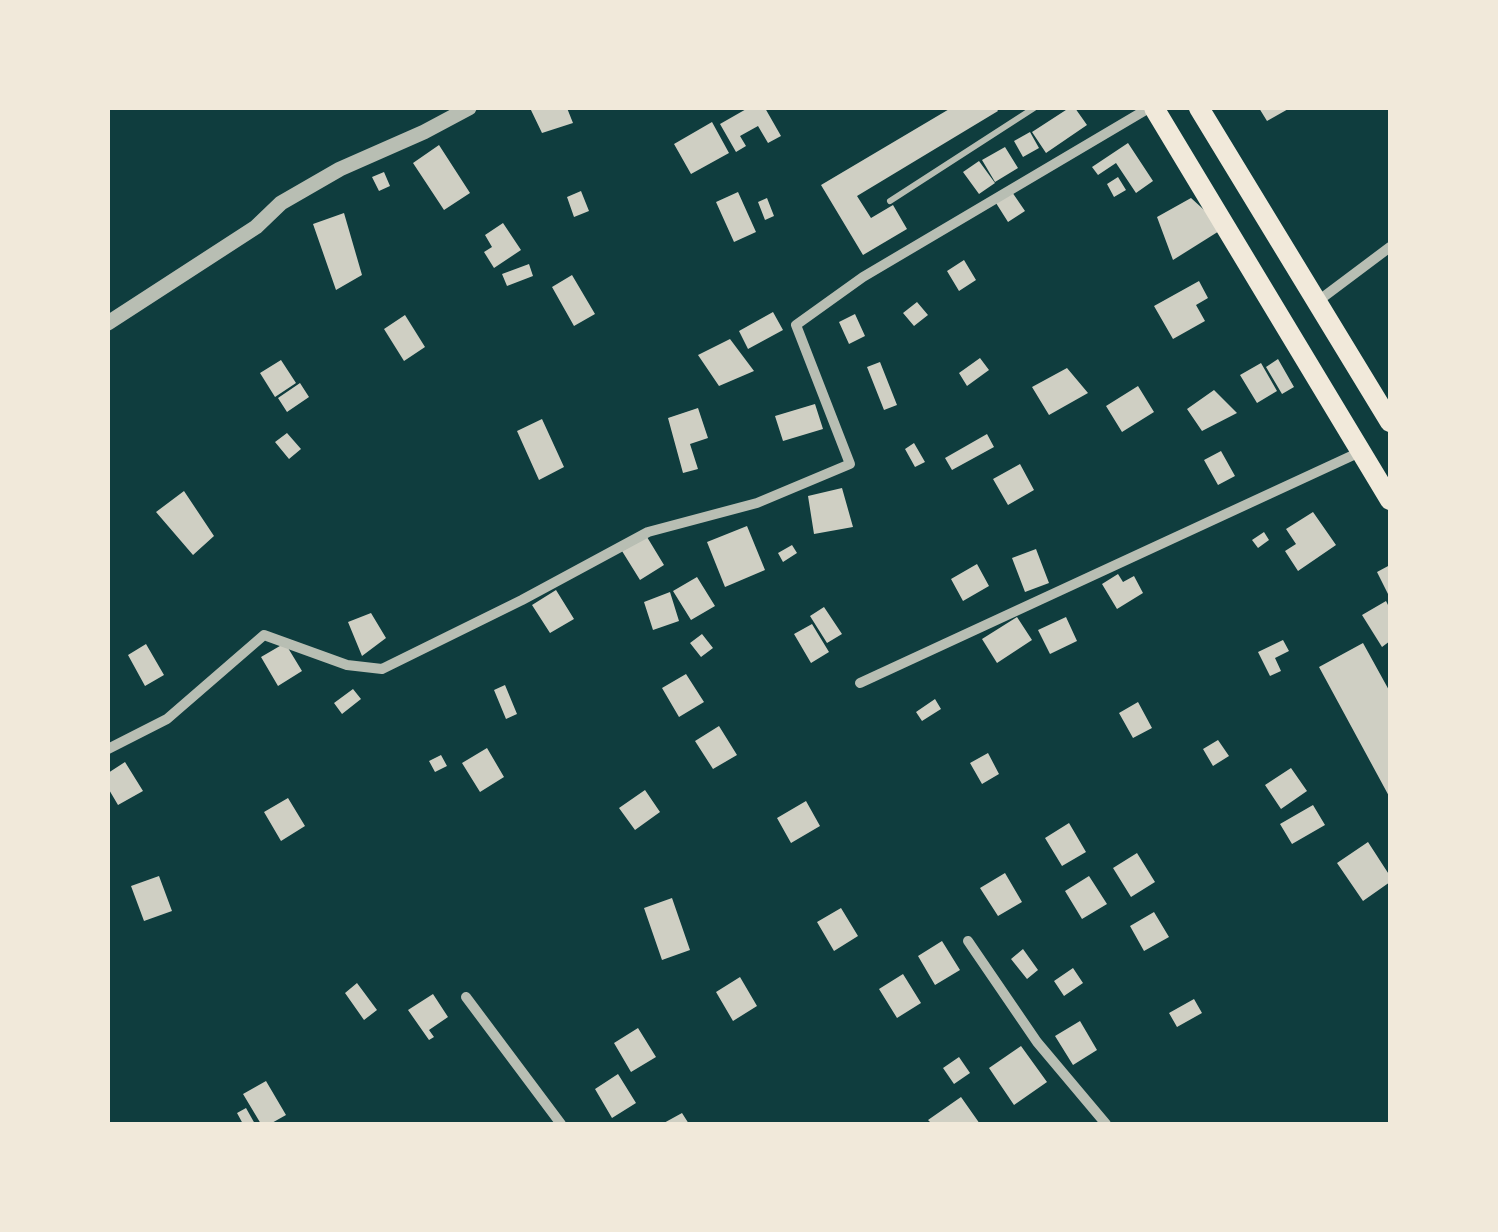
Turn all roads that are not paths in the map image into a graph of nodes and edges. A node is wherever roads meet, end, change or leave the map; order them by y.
1 (469, 108) edge
2 (1034, 108) edge
3 (1152, 108) edge
4 (1199, 108) edge
5 (890, 202) dead end
6 (1390, 248) edge
7 (1318, 302) junction
8 (108, 323) edge
9 (1390, 422) edge
10 (1361, 451) junction
11 (1390, 500) edge
12 (860, 683) dead end
13 (108, 748) edge
14 (968, 941) dead end
15 (466, 997) dead end
16 (561, 1124) edge
17 (1106, 1124) edge

1 - 8 street
2 - 5 lane
3 - 10 highway
3 - 13 street
4 - 7 highway
6 - 7 street
7 - 9 highway
10 - 11 highway
10 - 12 street
14 - 17 street
15 - 16 street

